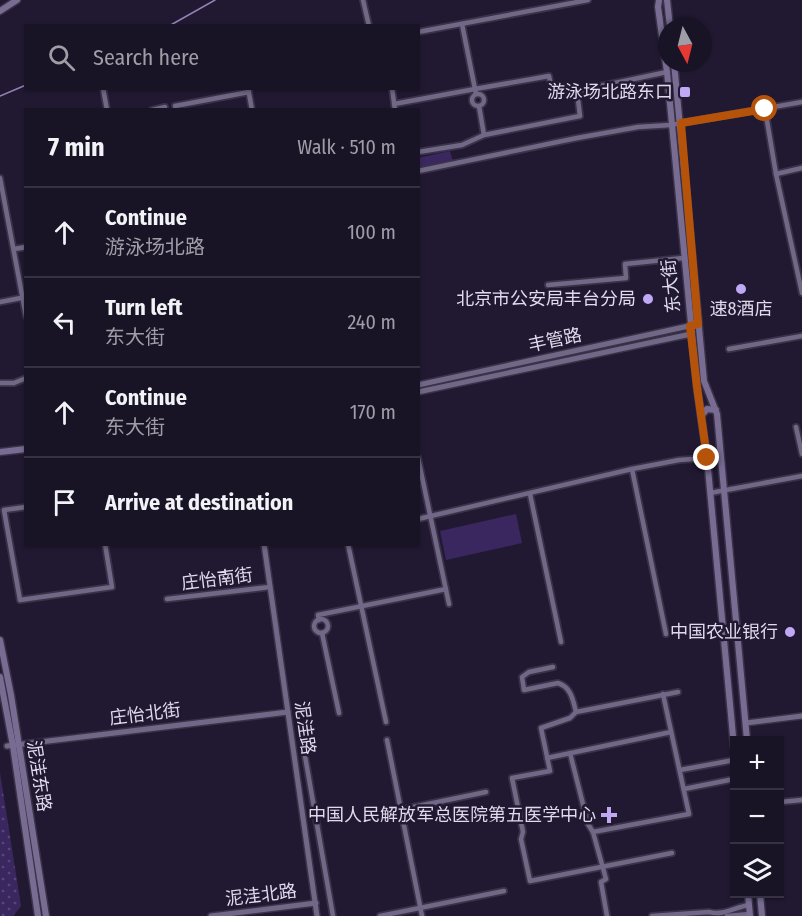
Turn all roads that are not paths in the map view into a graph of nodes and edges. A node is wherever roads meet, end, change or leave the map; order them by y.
1 (5, 0) edge
2 (17, 0) edge
3 (363, 0) edge
4 (588, 0) edge
5 (659, 0) edge
6 (667, 0) edge
7 (0, 10) edge
8 (659, 18) edge
9 (669, 18) edge
10 (369, 24) edge
11 (462, 24) junction
12 (420, 32) edge
13 (667, 72) joint
14 (675, 72) edge
15 (103, 90) edge
16 (248, 90) edge
17 (392, 90) edge
18 (476, 91) junction
19 (577, 91) junction
20 (802, 102) edge
21 (175, 106) dead end
22 (479, 106) junction
23 (165, 107) dead end
24 (395, 107) edge
25 (107, 108) edge
26 (161, 108) edge
27 (252, 108) edge
28 (765, 109) junction
29 (681, 123) junction
30 (671, 125) junction
31 (484, 135) junction
32 (420, 152) edge
33 (802, 168) edge
34 (420, 171) edge
35 (776, 174) junction
36 (0, 178) edge
37 (24, 247) edge
38 (14, 249) junction
39 (683, 258) junction
40 (548, 285) dead end
41 (802, 293) edge
42 (24, 297) edge
43 (0, 302) edge
44 (698, 324) junction
45 (690, 326) junction
46 (691, 334) junction
47 (802, 336) edge
48 (729, 350) dead end
49 (552, 356) junction
50 (571, 361) junction
51 (24, 379) edge
52 (0, 383) edge
53 (420, 385) edge
54 (420, 392) edge
55 (716, 410) junction
56 (701, 416) junction
57 (796, 427) dead end
58 (24, 451) edge
59 (0, 454) edge
60 (802, 454) edge
61 (707, 458) junction
62 (632, 470) junction
63 (420, 472) edge
64 (802, 476) edge
65 (726, 492) junction
66 (710, 493) junction
67 (530, 494) junction
68 (24, 507) edge
69 (431, 516) junction
70 (420, 519) edge
71 (105, 546) edge
72 (264, 546) edge
73 (348, 546) edge
74 (270, 587) junction
75 (446, 589) junction
76 (167, 599) dead end
77 (449, 604) dead end
78 (361, 607) junction
79 (319, 620) junction
80 (322, 633) junction
81 (666, 634) dead end
82 (0, 640) edge
83 (561, 642) dead end
84 (553, 667) dead end
85 (0, 677) edge
86 (678, 692) dead end
87 (663, 694) junction
88 (288, 712) junction
89 (576, 712) junction
90 (339, 713) dead end
91 (802, 716) edge
92 (386, 722) dead end
93 (746, 723) junction
94 (671, 732) junction
95 (734, 736) edge
96 (747, 736) edge
97 (387, 740) dead end
98 (13, 746) junction
99 (570, 753) junction
100 (306, 756) dead end
101 (547, 758) junction
102 (730, 761) edge
103 (680, 770) junction
104 (730, 780) edge
105 (684, 789) junction
106 (486, 792) dead end
107 (802, 800) edge
108 (784, 802) edge
109 (399, 810) junction
110 (593, 832) junction
111 (672, 853) dead end
112 (603, 866) junction
113 (504, 891) dead end
114 (748, 898) edge
115 (760, 898) edge
116 (316, 903) junction
117 (749, 905) junction
118 (420, 908) junction
119 (750, 915) edge
120 (38, 916) edge
121 (46, 916) edge
122 (211, 916) edge
123 (317, 916) edge
124 (333, 916) edge
125 (380, 916) edge
126 (422, 916) edge
127 (607, 916) edge
128 (652, 916) edge
129 (727, 916) edge
130 (762, 916) edge

1 - 7 main road
2 - 7 main road
3 - 10 street
4 - 11 street
5 - 8 main road, 东大街
6 - 9 main road
11 - 12 street
11 - 18 street
13 - 19 street
13 - 30 main road, 东大街
14 - 29 main road, 东大街
15 - 25 street
16 - 21 street
16 - 27 street
17 - 24 street
18 - 19 street
18 - 22 street
18 - 22 street
18 - 24 street
19 - 31 street
20 - 28 street
22 - 31 street
23 - 26 street
28 - 29 street
28 - 35 street
29 - 30 street
29 - 44 main road, 东大街
30 - 34 street
30 - 39 main road, 东大街
31 - 32 street
33 - 35 street
35 - 41 street
36 - 38 street
37 - 38 street
38 - 42 street
39 - 40 street
39 - 45 main road, 东大街
42 - 43 street
44 - 45 street, 丰管路
44 - 55 main road, 东大街
45 - 46 main road, 东大街
45 - 49 street, 丰管路
46 - 50 street
46 - 56 main road, 东大街
47 - 48 street
49 - 50 street
49 - 53 street, 丰管路
50 - 54 street
51 - 52 street
55 - 56 main road
55 - 65 main road, 东大街
56 - 61 main road, 东大街
57 - 60 street
58 - 59 main road
61 - 62 street
61 - 66 main road, 东大街
62 - 67 street
62 - 81 street
63 - 69 street
64 - 65 street
65 - 66 street
65 - 93 main road, 东大街
66 - 95 main road, 东大街
67 - 69 street
67 - 83 street
68 - 71 street
69 - 70 street
69 - 75 street
72 - 74 street, 泥洼路
73 - 78 street
74 - 76 street, 庄怡南街
74 - 88 street, 泥洼路
75 - 77 street
75 - 78 street
78 - 79 street
78 - 92 street
79 - 80 street
79 - 80 street
80 - 90 street
82 - 98 main road, 泥洼东路
84 - 89 street
85 - 98 main road, 泥洼东路
86 - 87 street
87 - 89 street
87 - 94 street
88 - 98 street, 庄怡北街
88 - 116 street, 泥洼路
89 - 101 street
91 - 93 street
93 - 96 main road, 东大街
94 - 99 street
94 - 103 street
97 - 109 street
98 - 120 main road, 泥洼东路
98 - 121 main road, 泥洼东路
99 - 101 street
99 - 110 street
100 - 124 street
101 - 112 street
102 - 103 street
103 - 105 street
104 - 105 street
105 - 110 street
106 - 109 street
107 - 108 street
109 - 118 street
110 - 112 street
111 - 112 street
112 - 127 street
113 - 118 street
114 - 117 main road
115 - 130 main road
116 - 122 street, 泥洼北路
116 - 123 street, 泥洼路
117 - 119 main road
117 - 128 street
118 - 125 street
118 - 126 street
119 - 129 street

